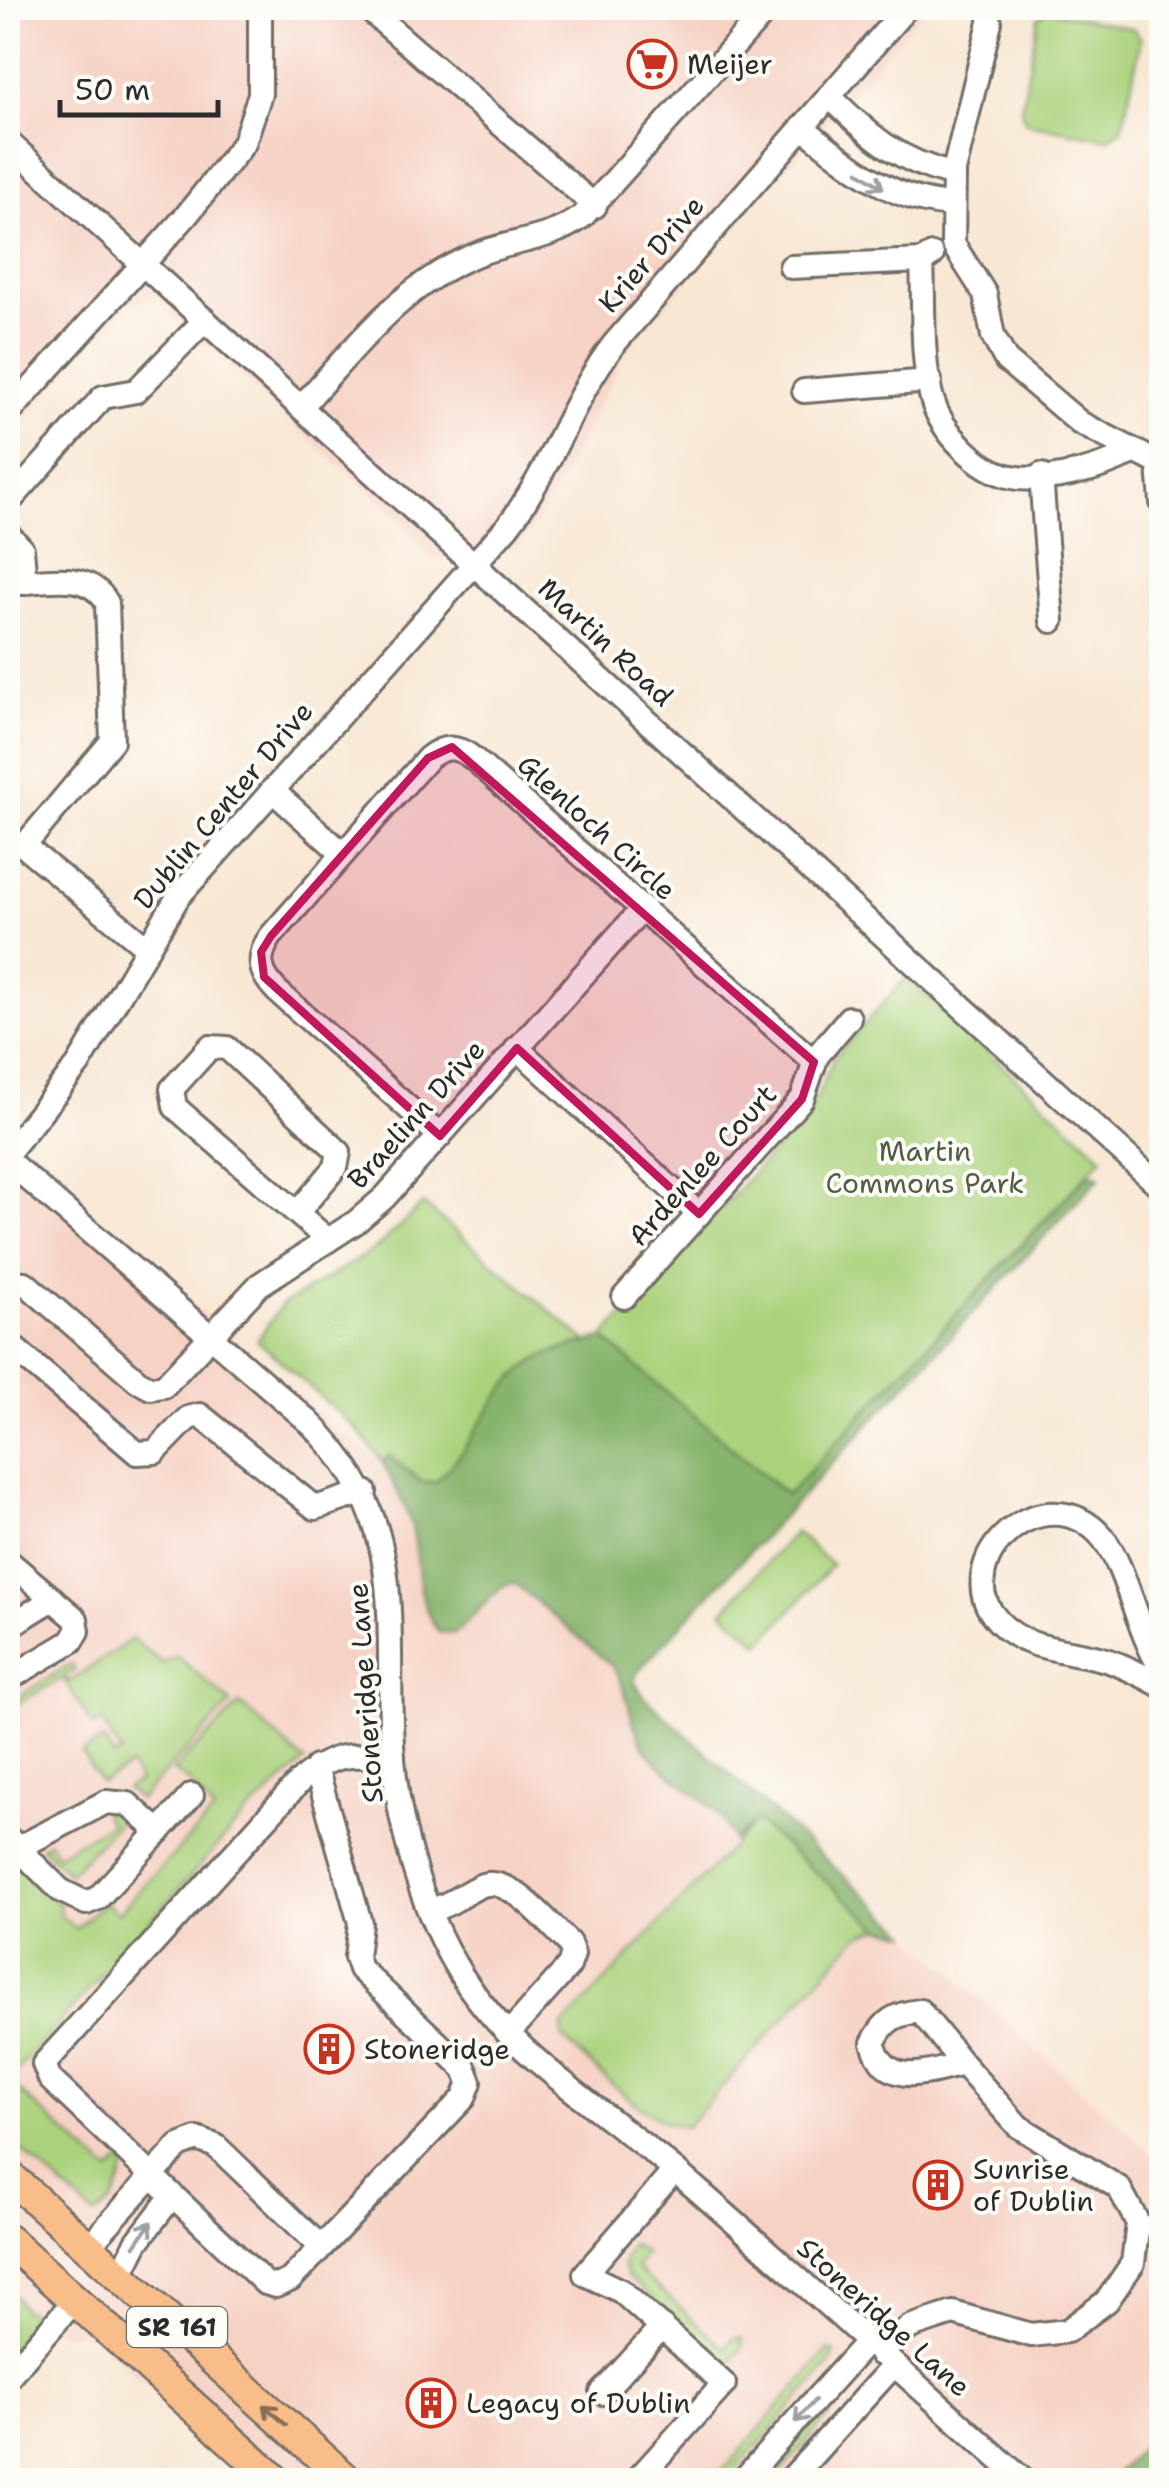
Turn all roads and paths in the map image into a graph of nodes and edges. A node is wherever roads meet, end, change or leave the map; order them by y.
1 (367, 8) edge
2 (768, 8) edge
3 (906, 8) edge
4 (254, 12) edge
5 (990, 22) dead end
6 (829, 96) junction
7 (802, 126) junction
8 (8, 142) edge
9 (954, 173) junction
10 (954, 205) junction
11 (595, 206) junction
12 (953, 244) junction
13 (922, 261) junction
14 (143, 264) junction
15 (791, 267) dead end
16 (205, 320) junction
17 (930, 381) junction
18 (804, 392) dead end
19 (302, 406) junction
20 (8, 414) edge
21 (1131, 454) junction
22 (1160, 465) edge
23 (1041, 475) junction
24 (1162, 502) edge
25 (8, 503) edge
26 (8, 534) edge
27 (474, 563) junction
28 (16, 584) edge
29 (1052, 621) dead end
30 (272, 790) junction
31 (342, 854) junction
32 (643, 908) junction
33 (145, 946) junction
34 (849, 1018) dead end
35 (517, 1048) junction
36 (814, 1062) junction
37 (440, 1136) junction
38 (8, 1152) edge
39 (8, 1160) edge
40 (1162, 1188) edge
41 (297, 1213) junction
42 (699, 1214) junction
43 (328, 1240) junction
44 (8, 1282) edge
45 (624, 1297) dead end
46 (210, 1334) junction
47 (8, 1343) edge
48 (138, 1381) junction
49 (207, 1419) junction
50 (365, 1492) junction
51 (8, 1561) edge
52 (52, 1599) junction
53 (8, 1627) edge
54 (1162, 1670) edge
55 (8, 1679) edge
56 (1162, 1686) edge
57 (393, 1756) junction
58 (316, 1767) junction
59 (192, 1796) dead end
60 (159, 1832) junction
61 (12, 1843) edge
62 (430, 1910) junction
63 (509, 2033) junction
64 (963, 2064) dead end
65 (675, 2170) junction
66 (8, 2175) edge
67 (152, 2176) junction
68 (172, 2196) junction
69 (8, 2240) edge
70 (88, 2247) junction
71 (321, 2247) junction
72 (120, 2276) junction
73 (74, 2300) junction
74 (662, 2327) junction
75 (880, 2354) junction
76 (8, 2377) edge
77 (602, 2393) dead end
78 (1002, 2462) junction
79 (275, 2480) edge
80 (347, 2480) edge
81 (637, 2480) edge
82 (743, 2480) edge
83 (790, 2480) edge
84 (986, 2480) edge
85 (1023, 2480) edge

1 - 11 street
2 - 11 street
3 - 6 street, Krier Drive
4 - 14 street
5 - 9 street
6 - 7 street, Krier Drive
6 - 9 street
7 -> 10 street
7 - 27 street, Krier Drive
8 - 14 street, Martin Road
9 - 10 street
10 - 12 street
11 - 19 street
12 - 13 street
12 - 21 street
13 - 15 street
13 - 17 street
14 - 16 street, Martin Road
14 - 20 street
16 - 19 street, Martin Road
16 - 25 street
17 - 18 street
17 - 23 street
19 - 27 street, Martin Road
21 - 22 street
21 - 23 street
22 - 24 street
23 - 29 street
26 - 28 street
27 - 30 street, Dublin Center Drive
27 - 40 street, Martin Road
28 - 33 street
30 - 31 street
30 - 33 street, Dublin Center Drive
31 - 32 street, Glenloch Circle
31 - 37 street, Glenloch Circle
32 - 35 street, Braelinn Drive
32 - 36 street, Glenloch Circle
33 - 38 street, Dublin Center Drive
34 - 36 street, Ardenlee Court
35 - 37 street, Braelinn Drive
35 - 42 street
36 - 42 street, Ardenlee Court
37 - 43 street, Braelinn Drive
39 - 46 street, Stoneridge Lane
41 - 41 street
41 - 43 street
42 - 45 street, Ardenlee Court
43 - 46 street, Braelinn Drive
44 - 48 street
46 - 48 street, Braelinn Drive
46 - 50 street, Stoneridge Lane
47 - 49 street
48 - 49 street
49 - 50 street
50 - 57 street, Stoneridge Lane
51 - 52 street
52 - 53 street
52 - 55 street
54 - 56 street
57 - 58 street
57 - 62 street, Stoneridge Lane
58 - 67 street
58 - 71 street
59 - 60 street
60 - 61 street
60 - 61 street
62 - 63 street, Stoneridge Lane
62 - 63 street
63 - 65 street, Stoneridge Lane
64 - 75 street
65 - 74 street
65 - 75 street, Stoneridge Lane
66 - 70 main road, SR 161
67 - 68 street
67 - 70 street
67 - 71 street
68 - 71 street
72 -> 68 street
69 - 73 main road, SR 161
70 - 72 main road, SR 161
80 -> 72 main road, SR 161
73 - 76 street
73 - 79 main road, SR 161
74 - 77 street
74 - 81 street
75 - 78 street, Stoneridge Lane
75 -> 82 street
75 - 83 street
78 - 84 street
78 - 85 street, Stoneridge Lane

